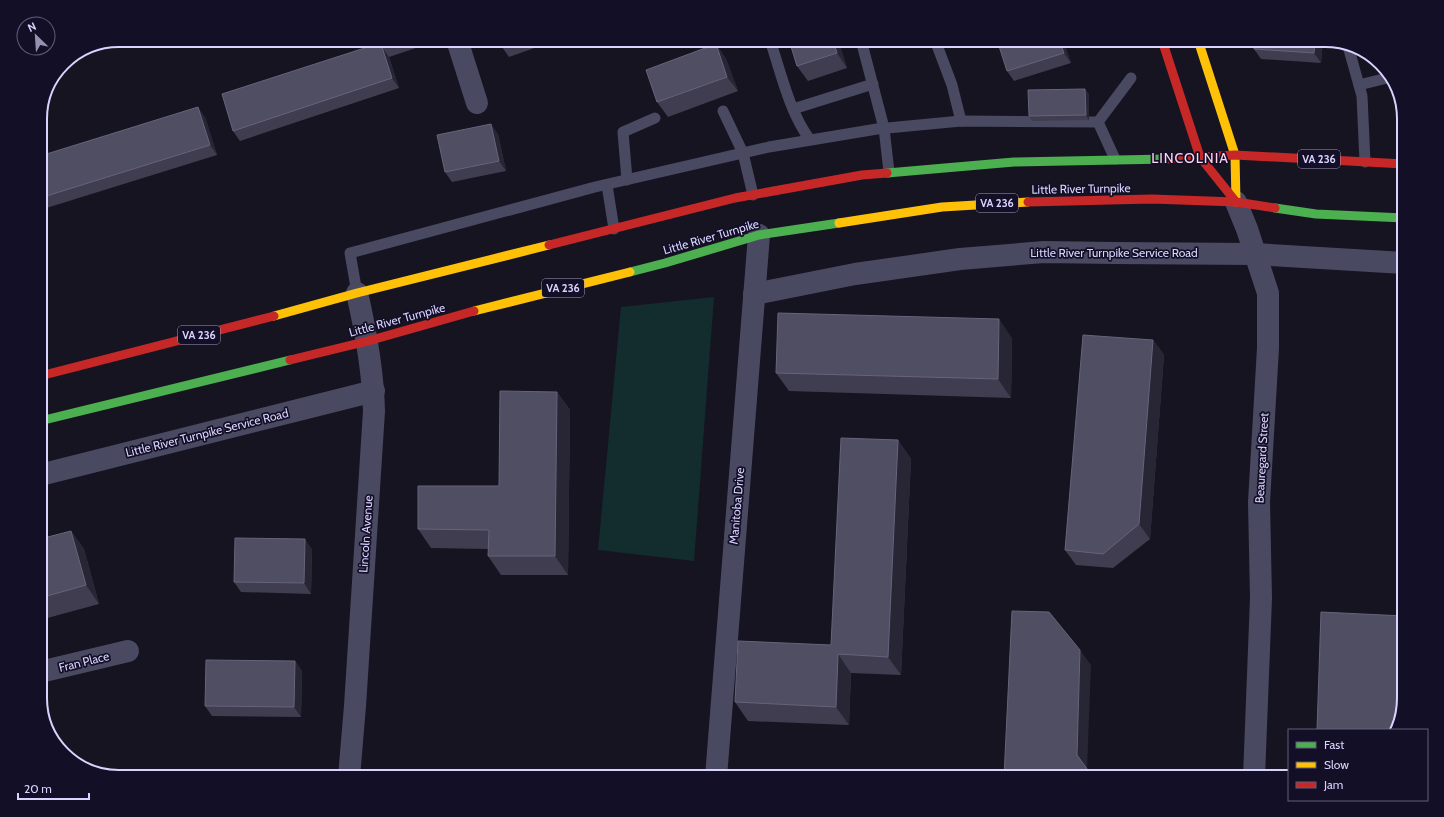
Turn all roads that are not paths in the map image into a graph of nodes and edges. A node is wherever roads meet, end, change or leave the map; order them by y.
1 (459, 47) edge
2 (772, 47) edge
3 (863, 47) edge
4 (938, 47) edge
5 (1164, 47) edge
6 (1203, 47) edge
7 (1350, 52) edge
8 (1131, 78) dead end
9 (1385, 79) edge
10 (872, 84) junction
11 (1359, 85) junction
12 (477, 103) dead end
13 (793, 109) junction
14 (723, 110) dead end
15 (654, 118) dead end
16 (961, 121) junction
17 (1098, 122) junction
18 (884, 128) junction
19 (810, 140) junction
20 (743, 153) junction
21 (1235, 155) junction
22 (1200, 157) junction
23 (1116, 159) junction
24 (1365, 162) junction
25 (1397, 164) edge
26 (889, 172) junction
27 (627, 180) junction
28 (607, 185) junction
29 (753, 195) junction
30 (1236, 202) junction
31 (1397, 218) edge
32 (614, 229) junction
33 (759, 235) junction
34 (1255, 254) junction
35 (1397, 263) edge
36 (357, 293) junction
37 (754, 294) junction
38 (368, 341) junction
39 (47, 374) edge
40 (374, 391) junction
41 (47, 419) edge
42 (47, 473) edge
43 (128, 651) dead end
44 (47, 670) edge
45 (350, 770) edge
46 (717, 770) edge
47 (1254, 770) edge

1 - 12 street
2 - 13 lane
3 - 10 lane
4 - 16 lane
5 - 22 main road
6 - 21 main road
7 - 11 lane
8 - 17 lane
9 - 11 lane
10 - 13 lane
10 - 18 lane
11 - 24 lane
13 - 19 lane
14 - 20 lane
15 - 27 lane
16 - 17 lane
16 - 18 lane
17 - 23 lane
18 - 19 lane
18 - 26 lane
19 - 20 lane
20 - 27 lane
20 - 29 lane
21 - 22 main road, VA 236
21 - 24 main road, VA 236
21 - 30 main road
22 - 23 main road, VA 236
22 - 30 main road, Beauregard Street
23 - 26 main road, VA 236
24 - 25 main road, VA 236
26 - 29 main road, VA 236
27 - 28 lane
28 - 32 lane
28 - 36 lane
29 - 32 main road, VA 236
30 - 31 main road, Little River Turnpike / VA 236
30 - 33 main road, Little River Turnpike / VA 236
30 - 34 street, Beauregard Street
32 - 36 main road, VA 236
33 - 37 street, Manitoba Drive
33 - 38 main road, Little River Turnpike / VA 236
34 - 35 street, Little River Turnpike Service Road
34 - 37 street, Little River Turnpike Service Road
34 - 47 street, Beauregard Street
36 - 38 street, Lincoln Avenue
36 - 39 main road, VA 236
37 - 46 street, Manitoba Drive
38 - 40 street, Lincoln Avenue
38 - 41 main road, Little River Turnpike / VA 236
40 - 42 street, Little River Turnpike Service Road
40 - 45 street, Lincoln Avenue
43 - 44 street, Fran Place

